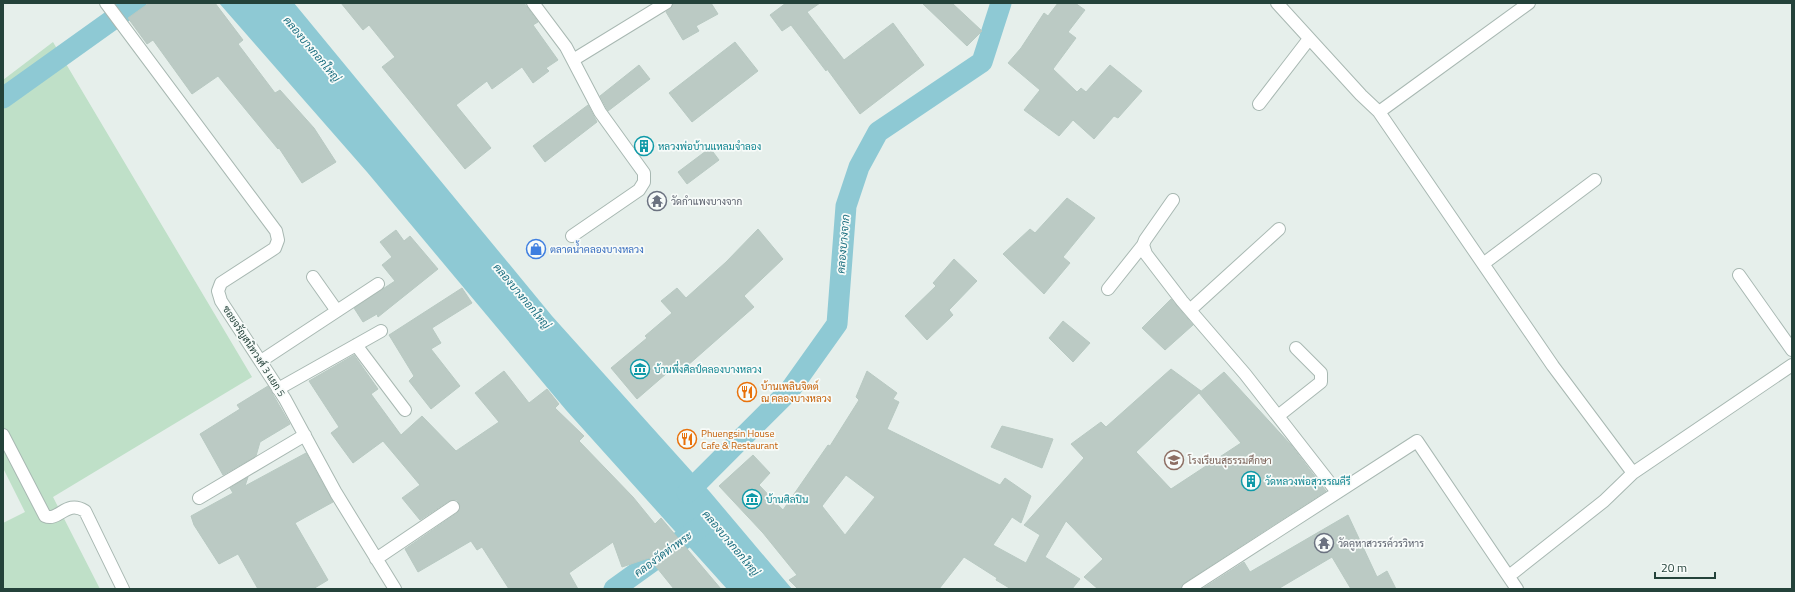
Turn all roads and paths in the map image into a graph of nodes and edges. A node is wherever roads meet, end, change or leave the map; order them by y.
1 (106, 3) edge
2 (533, 3) edge
3 (666, 3) edge
4 (1277, 3) edge
5 (1529, 3) edge
6 (1309, 39) junction
7 (573, 60) junction
8 (1259, 104) dead end
9 (1379, 112) junction
10 (1595, 180) dead end
11 (1173, 200) dead end
12 (1278, 229) dead end
13 (572, 236) dead end
14 (1143, 245) junction
15 (1484, 264) junction
16 (1739, 275) dead end
17 (314, 277) dead end
18 (378, 284) dead end
19 (1108, 289) dead end
20 (1190, 310) junction
21 (337, 311) junction
22 (380, 331) dead end
23 (356, 345) junction
24 (1296, 348) dead end
25 (1792, 350) edge
26 (261, 361) junction
27 (1792, 365) edge
28 (278, 389) junction
29 (405, 410) dead end
30 (1278, 416) junction
31 (305, 434) junction
32 (3, 435) edge
33 (1633, 473) junction
34 (1337, 492) junction
35 (199, 498) dead end
36 (453, 507) dead end
37 (376, 559) junction
38 (1510, 576) junction
39 (123, 589) edge
40 (395, 589) edge
41 (1188, 589) edge
42 (1517, 589) edge

1 - 26 street, ซอยจรัญสนิทวงศ์ 3 แยก 5
2 - 7 street
3 - 7 street
4 - 6 street
5 - 9 street
6 - 8 street
6 - 9 street
7 - 13 street
9 - 15 street
10 - 15 street
11 - 14 street
12 - 20 street
14 - 19 street
14 - 20 street
15 - 33 street
16 - 25 street
17 - 21 street
18 - 21 street
20 - 30 street
21 - 26 street
22 - 23 street
23 - 28 street
23 - 29 street
24 - 30 street
26 - 28 street, ซอยจรัญสนิทวงศ์ 3 แยก 5
27 - 33 street
28 - 31 street, ซอยจรัญสนิทวงศ์ 3 แยก 5
30 - 34 street
31 - 35 street
31 - 37 street, ซอยจรัญสนิทวงศ์ 3 แยก 5
32 - 39 street
33 - 38 street
34 - 38 street
34 - 41 street
36 - 37 street
37 - 40 street, ซอยจรัญสนิทวงศ์ 3 แยก 5
38 - 42 street

